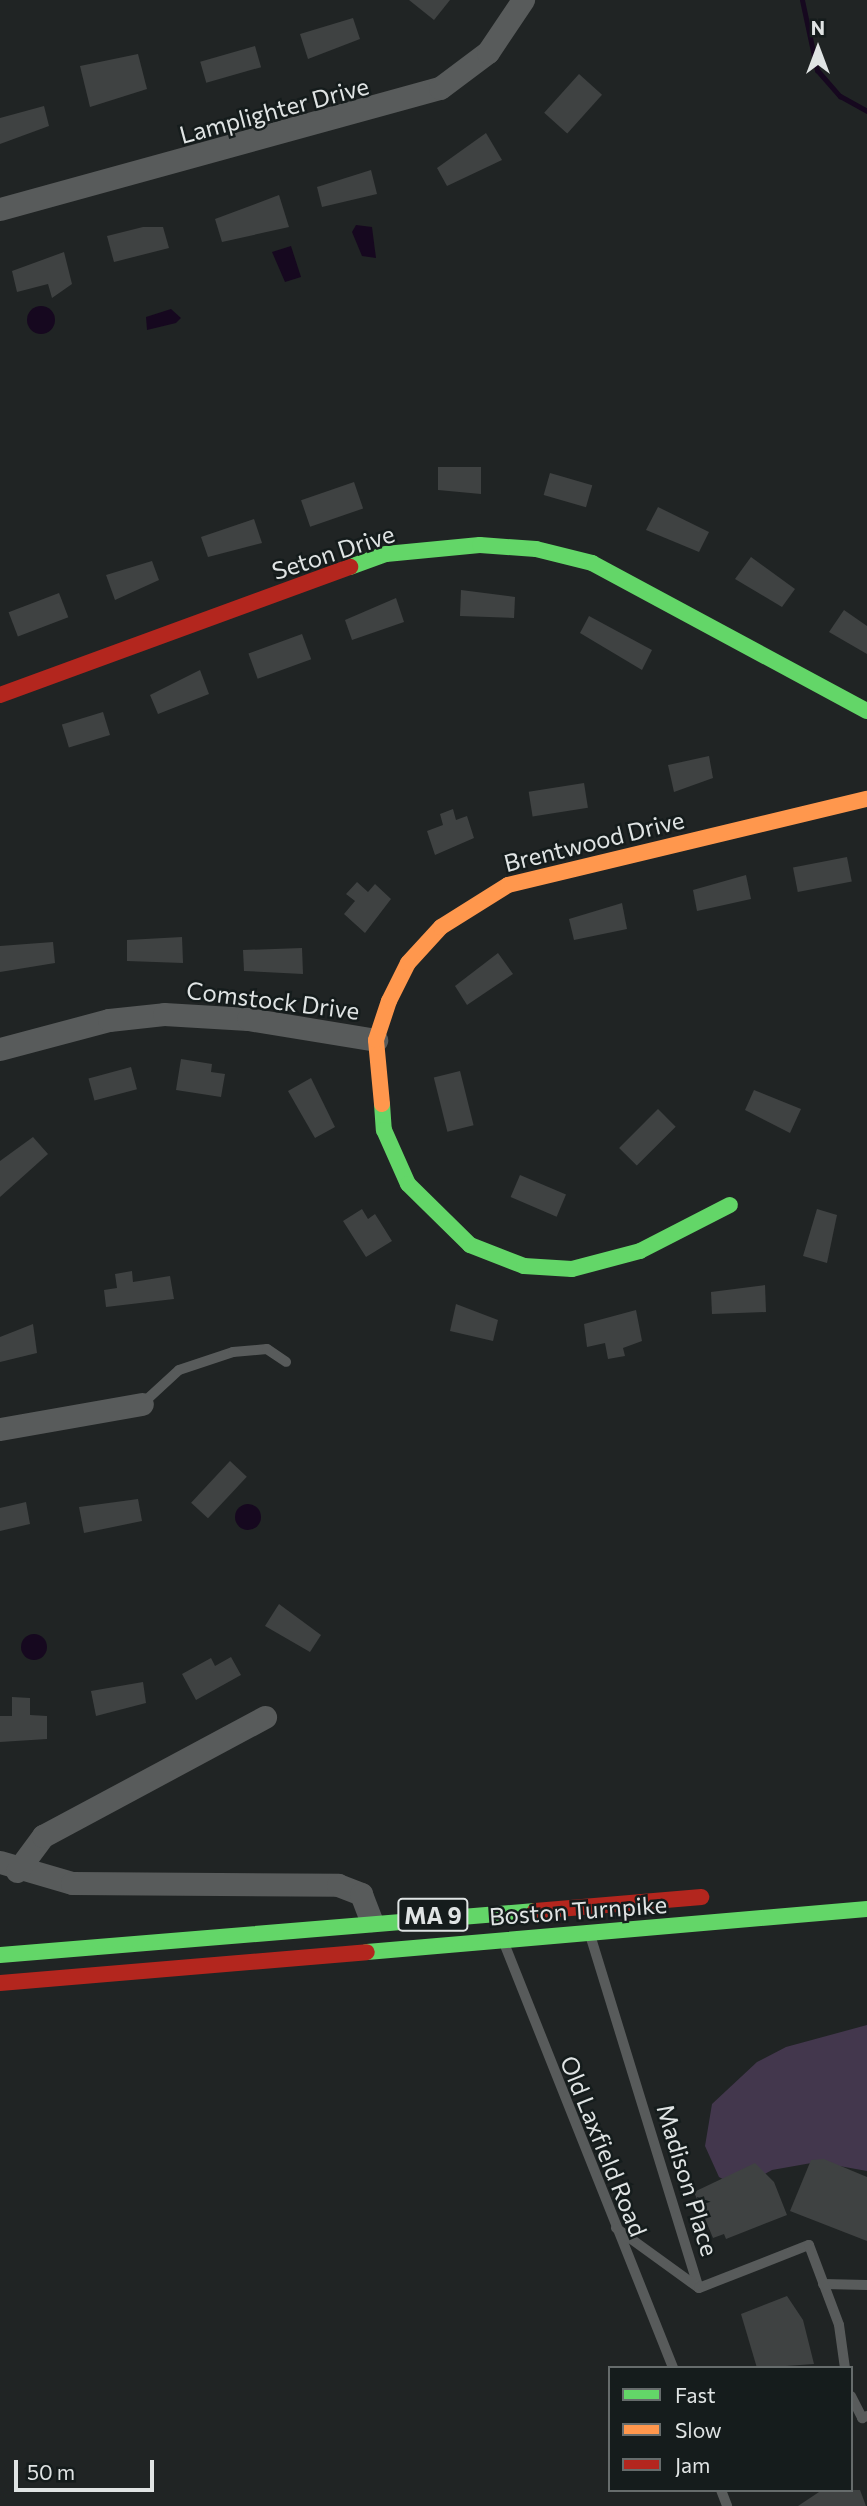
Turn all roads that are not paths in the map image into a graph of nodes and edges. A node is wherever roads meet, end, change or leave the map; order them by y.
1 (523, 0) edge
2 (0, 209) edge
3 (0, 695) edge
4 (867, 711) edge
5 (867, 799) edge
6 (376, 1040) junction
7 (0, 1049) edge
8 (730, 1205) dead end
9 (286, 1362) dead end
10 (142, 1404) joint
11 (0, 1429) edge
12 (265, 1717) dead end
13 (9, 1866) edge
14 (718, 1895) dead end
15 (867, 1909) edge
16 (371, 1920) junction
17 (590, 1932) junction
18 (503, 1938) junction
19 (0, 1955) edge
20 (0, 1983) edge
21 (614, 2227) junction
22 (823, 2284) junction
23 (867, 2285) edge
24 (699, 2288) junction
25 (672, 2366) edge
26 (845, 2366) edge
27 (853, 2399) edge
28 (865, 2417) edge
29 (867, 2430) edge

1 - 2 street, Lamplighter Drive
3 - 4 main road, Seton Drive
5 - 6 main road, Brentwood Drive
6 - 7 street, Comstock Drive
6 - 8 main road, Brentwood Drive
9 - 10 lane
10 - 11 street
12 - 13 street
13 - 16 street
14 - 16 main road, Boston Turnpike / MA 9
15 - 17 main road, Boston Turnpike / MA 9
16 - 19 main road, Boston Turnpike / MA 9
17 - 18 main road, Boston Turnpike / MA 9
17 - 24 lane, Madison Place
18 - 20 main road, Boston Turnpike / MA 9
18 - 21 lane, Old Laxfield Road
21 - 24 lane
21 - 25 lane, Old Laxfield Road
22 - 23 lane
22 - 24 lane, Madison Place
22 - 26 lane, Madison Place
27 - 28 lane
28 - 29 lane

